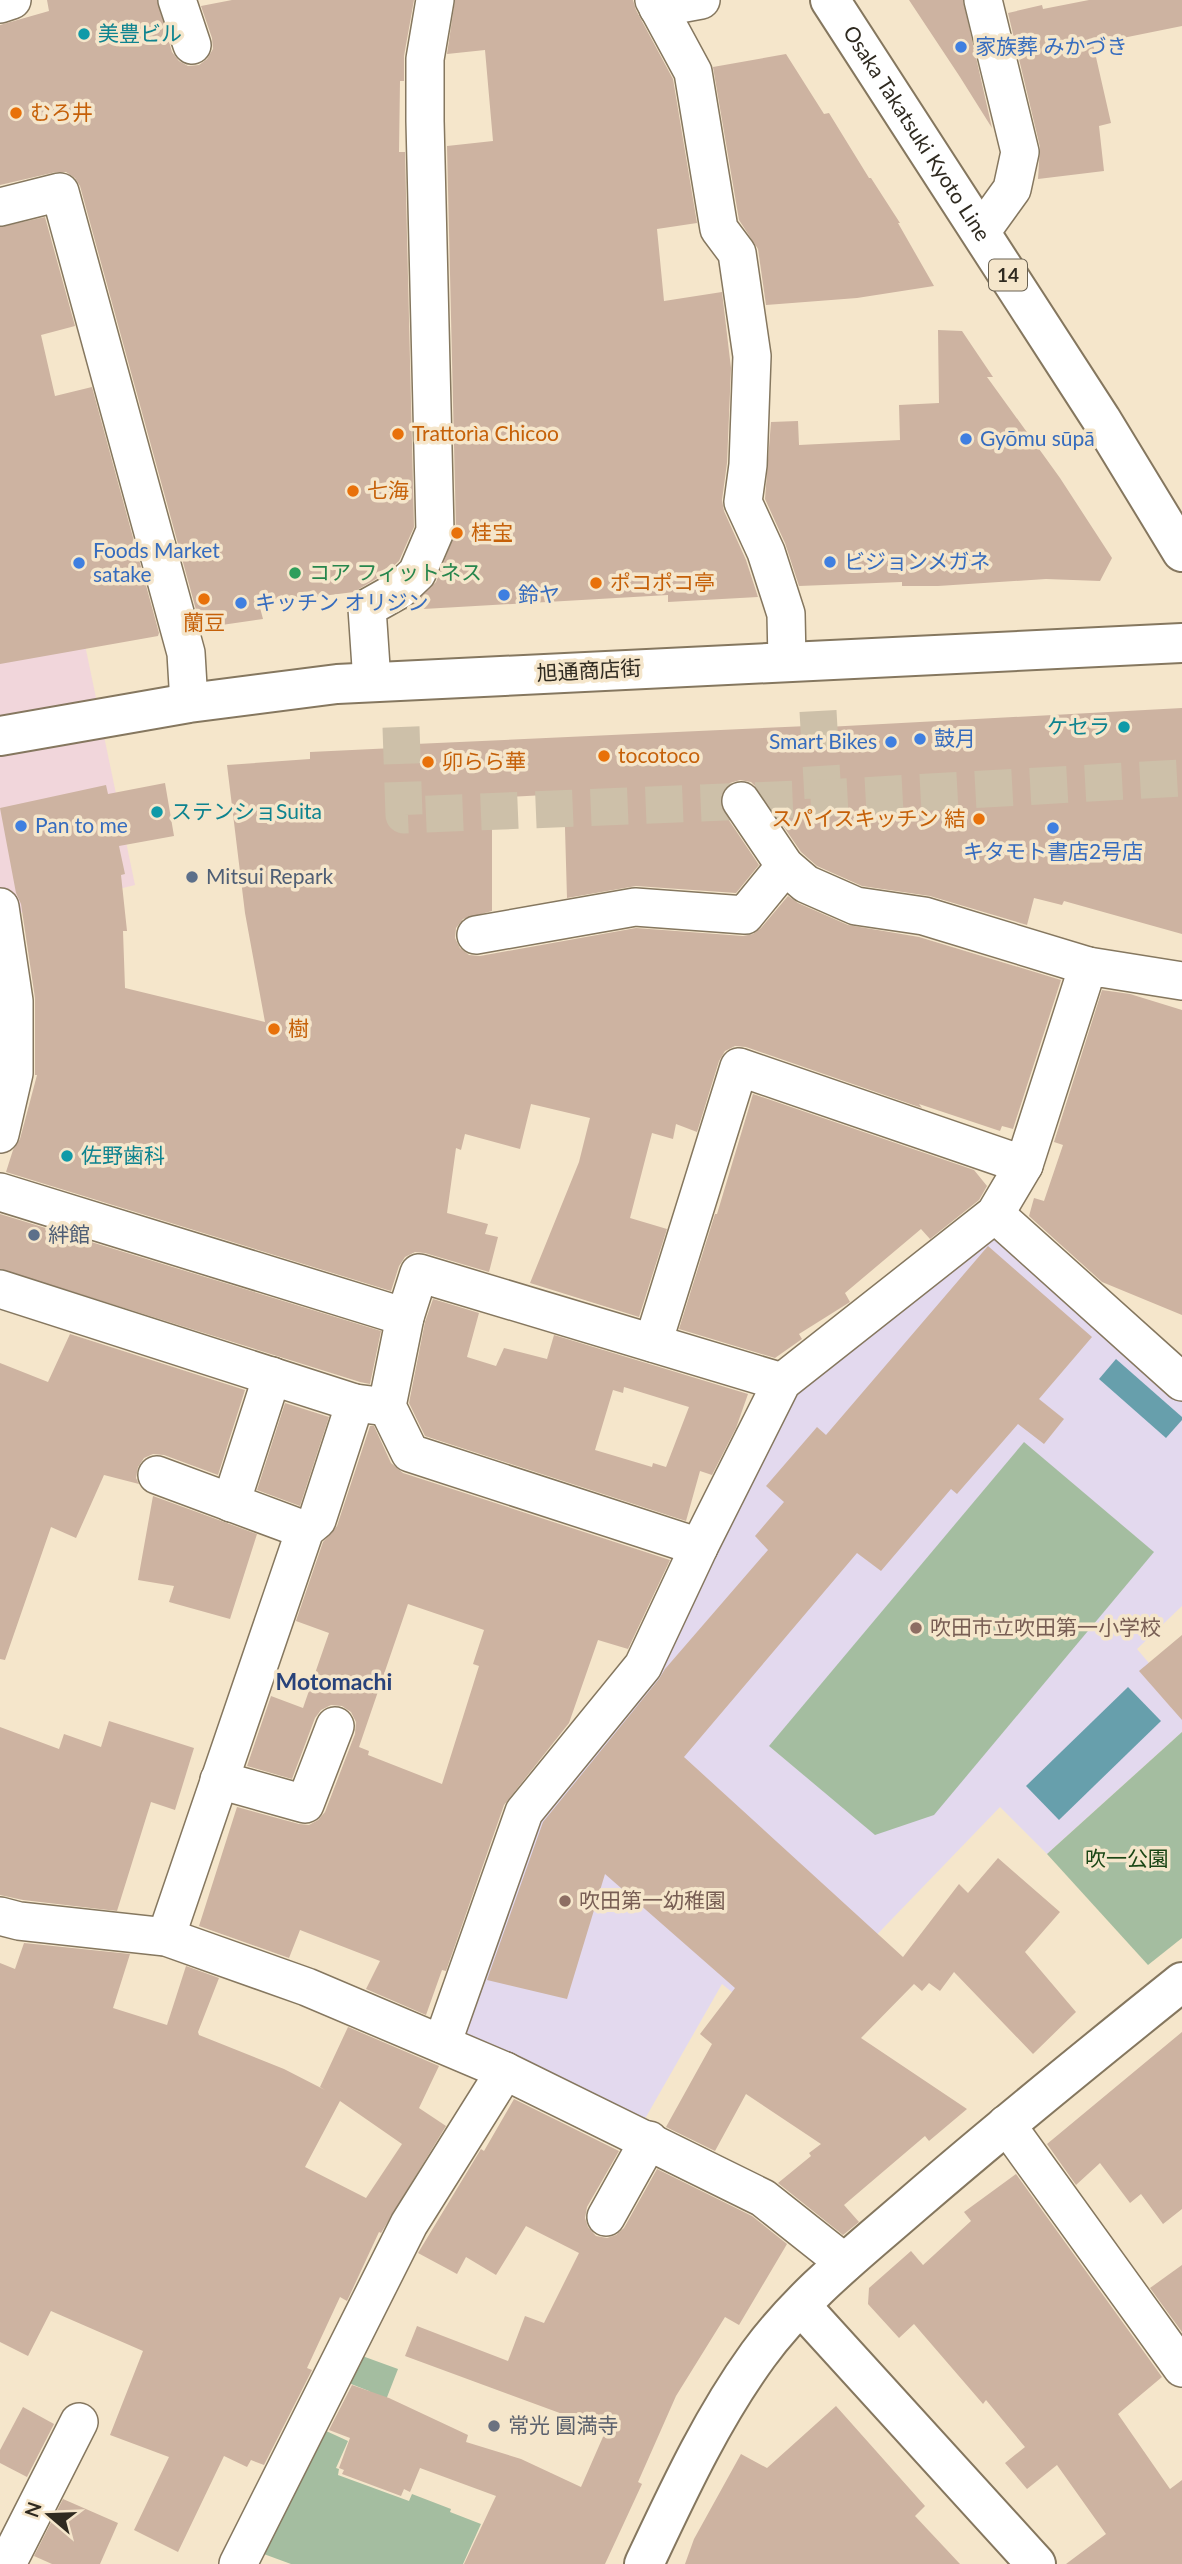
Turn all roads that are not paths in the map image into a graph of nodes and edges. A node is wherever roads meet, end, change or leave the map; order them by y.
1 (12, 0) edge
2 (177, 0) edge
3 (435, 0) edge
4 (701, 0) edge
5 (830, 0) edge
6 (983, 0) edge
7 (0, 4) edge
8 (656, 4) edge
9 (192, 45) dead end
10 (0, 207) edge
11 (981, 232) junction
12 (1182, 552) edge
13 (1182, 643) edge
14 (787, 661) junction
15 (372, 682) junction
16 (189, 703) junction
17 (0, 736) edge
18 (741, 801) dead end
19 (785, 866) junction
20 (0, 907) edge
21 (476, 935) dead end
22 (1088, 966) junction
23 (1182, 981) edge
24 (0, 1134) edge
25 (1024, 1165) junction
26 (0, 1192) edge
27 (995, 1214) junction
28 (0, 1289) edge
29 (405, 1317) junction
30 (653, 1343) junction
31 (272, 1376) junction
32 (782, 1382) junction
33 (1182, 1382) edge
34 (371, 1405) junction
35 (157, 1475) dead end
36 (231, 1503) junction
37 (305, 1530) junction
38 (699, 1547) junction
39 (335, 1726) dead end
40 (219, 1780) junction
41 (0, 1916) edge
42 (166, 1937) junction
43 (1182, 1982) edge
44 (442, 2044) junction
45 (505, 2071) junction
46 (1006, 2124) junction
47 (649, 2140) junction
48 (606, 2217) dead end
49 (845, 2263) junction
50 (801, 2306) junction
51 (1182, 2368) edge
52 (79, 2423) dead end
53 (7, 2564) edge
54 (238, 2564) edge
55 (644, 2564) edge
56 (1036, 2564) edge

1 - 7 street
2 - 9 street
3 - 15 street
4 - 8 street
5 - 11 street, Osaka Takatsuki Kyoto Line / 14
6 - 11 street
8 - 14 street
10 - 16 street
11 - 12 street, Osaka Takatsuki Kyoto Line / 14
13 - 14 street, 旭通商店街
14 - 15 street, 旭通商店街
15 - 16 street, 旭通商店街
16 - 17 street, 旭通商店街
18 - 19 street
19 - 21 street
19 - 22 street
20 - 24 street
22 - 23 street
22 - 25 street
25 - 27 street
25 - 30 street
26 - 29 street
27 - 32 street
27 - 33 street
28 - 31 street
29 - 30 street
29 - 34 street
30 - 32 street
31 - 34 street
31 - 36 street
32 - 38 street
34 - 37 street
34 - 38 street
35 - 36 street
36 - 37 street
37 - 40 street
38 - 44 street
39 - 40 street
40 - 42 street
41 - 42 street
42 - 44 street
43 - 46 street
44 - 45 street
45 - 47 street
45 - 54 street
46 - 49 street
46 - 51 street
47 - 48 street
47 - 49 street
49 - 50 street
50 - 55 street
50 - 56 street
52 - 53 street

